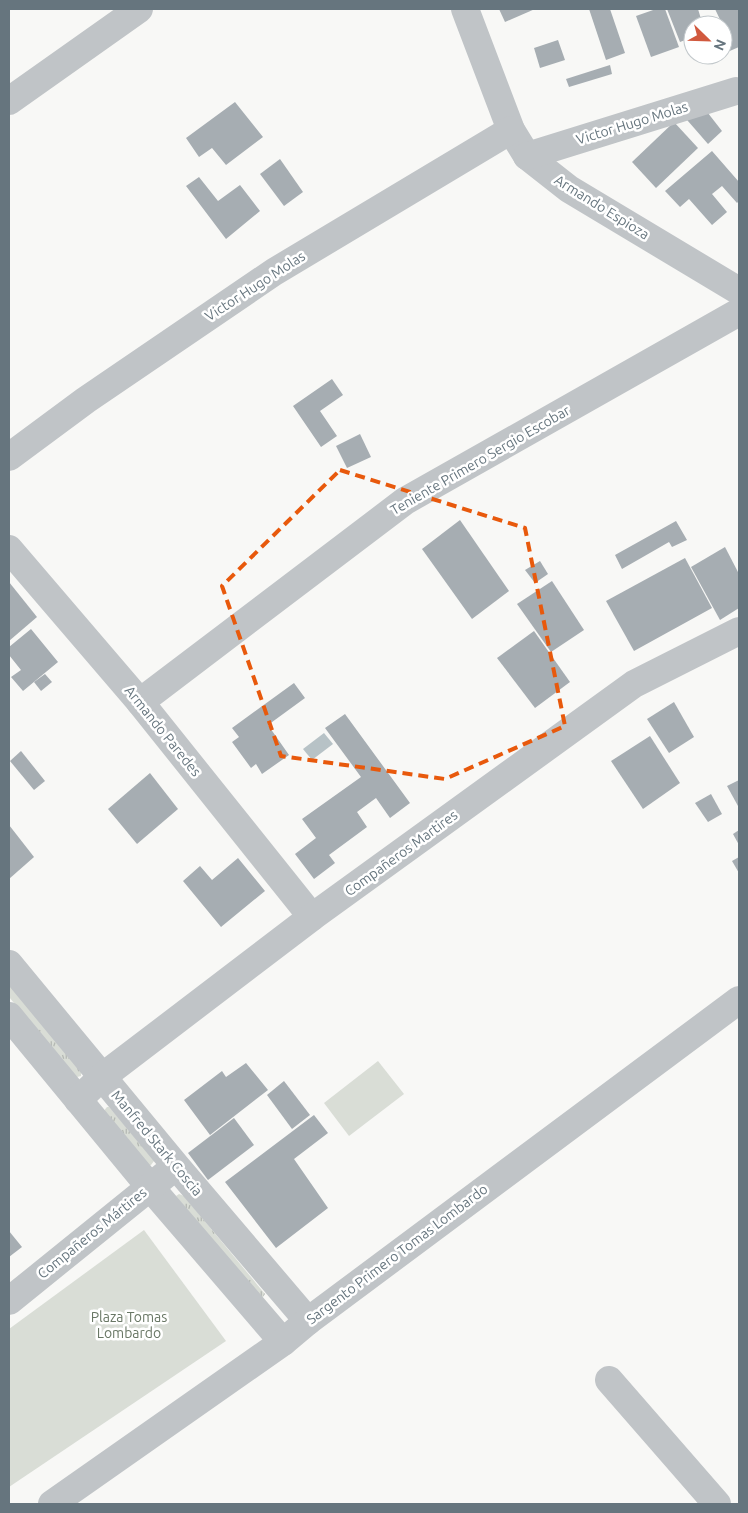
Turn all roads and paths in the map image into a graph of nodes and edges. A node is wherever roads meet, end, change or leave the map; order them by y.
1 (139, 9) edge
2 (465, 9) edge
3 (736, 91) dead end
4 (11, 93) edge
5 (511, 130) junction
6 (527, 156) junction
7 (739, 291) edge
8 (739, 312) edge
9 (9, 457) edge
10 (9, 549) edge
11 (739, 631) edge
12 (140, 702) junction
13 (312, 917) junction
14 (9, 964) edge
15 (739, 1000) edge
16 (9, 1016) edge
17 (102, 1077) junction
18 (78, 1100) junction
19 (176, 1166) junction
20 (150, 1187) junction
21 (9, 1301) edge
22 (308, 1321) junction
23 (283, 1342) junction
24 (609, 1380) dead end
25 (52, 1504) edge
26 (717, 1504) edge

1 - 4 street
2 - 5 street, Armando Espioza
3 - 6 street, Victor Hugo Molas
5 - 6 street, Armando Espioza
5 - 9 street, Victor Hugo Molas
6 - 7 street, Armando Espioza
8 - 12 street, Teniente Primero Sergio Escobar
10 - 12 street, Armando Paredes
11 - 13 street, Compañeros Martires
12 - 13 street, Armando Paredes
13 - 17 street, Compañeros Martires
14 - 17 street, Manfred Stark Coscia
15 - 22 street, Sargento Primero Tomas Lombardo
16 - 18 street
17 - 18 street, Compañeros Martires
17 - 19 street, Manfred Stark Coscia
18 - 20 street
19 - 20 street, Compañeros Mártires
19 - 22 street, Manfred Stark Coscia
20 - 21 street, Compañeros Mártires
20 - 23 street
22 - 23 street, Sargento Primero Tomas Lombardo
23 - 25 street, Sargento Primero Tomas Lombardo
24 - 26 street

